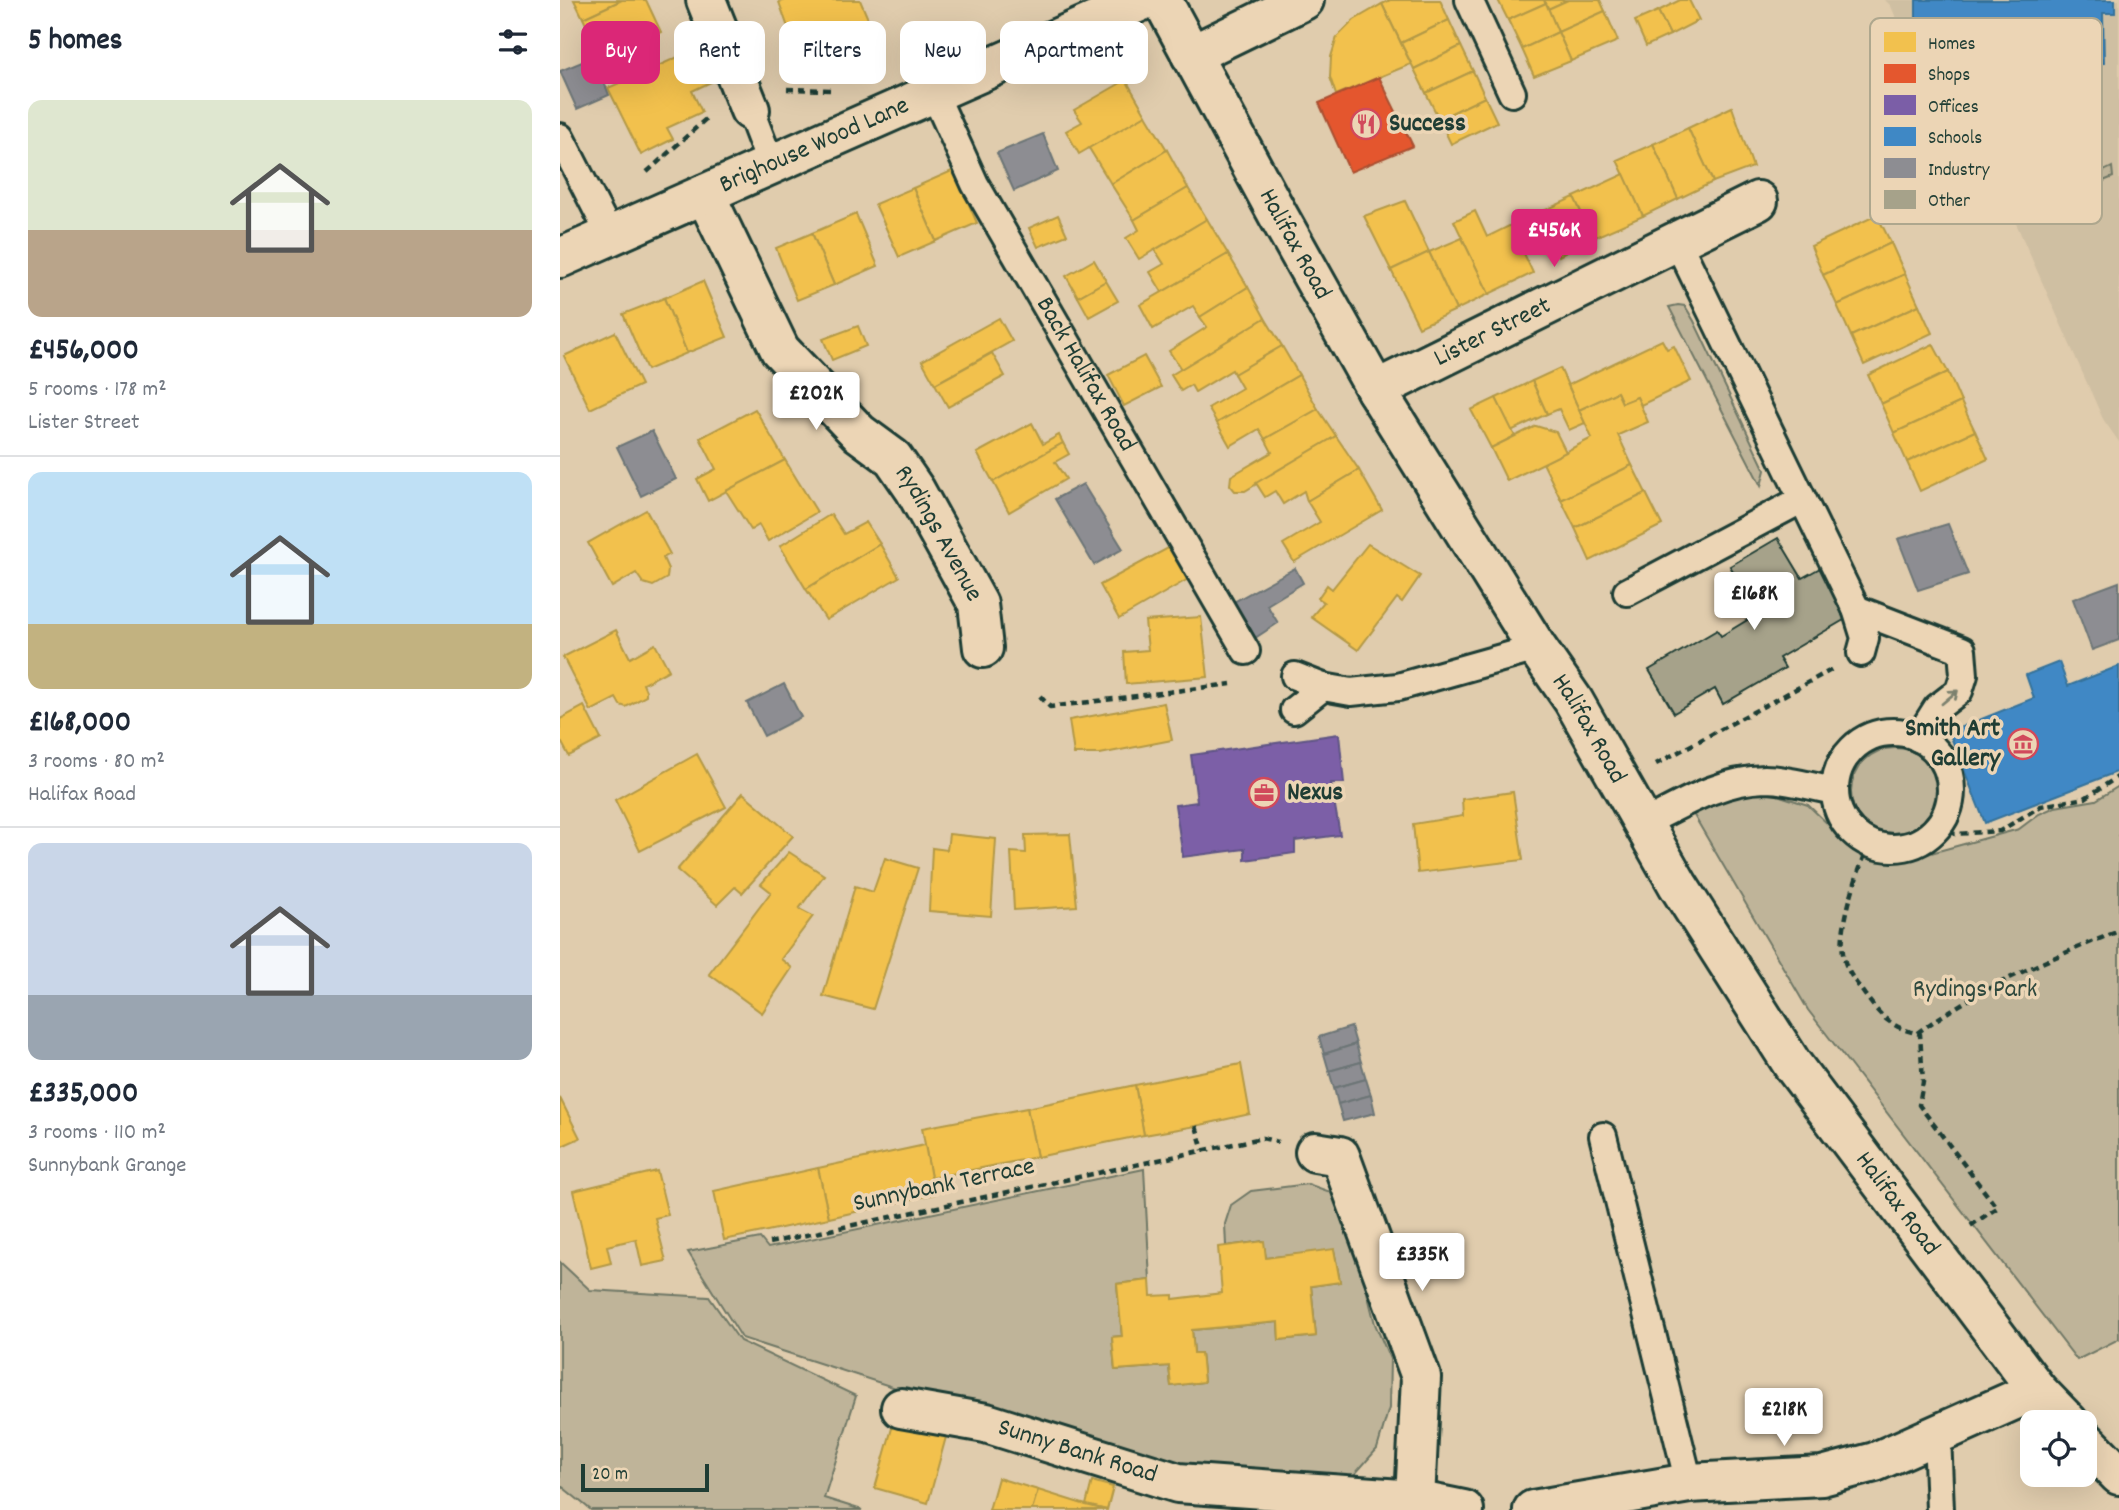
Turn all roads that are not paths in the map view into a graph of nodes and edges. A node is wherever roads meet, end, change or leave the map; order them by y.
1 (706, 0) edge
2 (1144, 0) edge
3 (1162, 0) edge
4 (1304, 0) edge
5 (1469, 0) edge
6 (1191, 55) junction
7 (934, 93) junction
8 (1512, 93) dead end
9 (750, 110) joint
10 (560, 137) edge
11 (771, 165) junction
12 (705, 194) junction
13 (1758, 201) dead end
14 (610, 235) junction
15 (1677, 241) junction
16 (560, 258) edge
17 (1376, 390) junction
18 (1801, 500) junction
19 (1627, 593) dead end
20 (1856, 609) junction
21 (983, 648) dead end
22 (1537, 648) junction
23 (1245, 651) dead end
24 (1861, 653) road end
25 (1295, 676) road end
26 (1323, 687) junction
27 (1294, 710) dead end
28 (1918, 738) junction
29 (1835, 791) junction
30 (1643, 824) junction
31 (1604, 1136) dead end
32 (1315, 1152) road end
33 (2037, 1390) junction
34 (901, 1408) dead end
35 (2056, 1410) edge
36 (1937, 1435) junction
37 (2097, 1452) edge
38 (2119, 1475) edge
39 (1689, 1483) junction
40 (1415, 1500) junction
41 (1464, 1510) edge
42 (1533, 1510) edge
43 (1940, 1510) edge

1 - 9 street
2 - 7 street, Brighouse Wood Lane
3 - 6 street, Halifax Road
4 - 6 street
5 - 8 lane
6 - 17 street, Halifax Road
7 - 11 street, Brighouse Wood Lane
7 - 23 lane, Back Halifax Road
9 - 11 lane
10 - 14 lane
11 - 12 street, Brighouse Wood Lane
12 - 14 street, Brighouse Wood Lane
12 - 21 street, Rydings Avenue
13 - 15 street, Lister Street
14 - 16 street, Brighouse Wood Lane
15 - 17 street, Lister Street
15 - 18 lane
17 - 22 street, Halifax Road
18 - 19 lane
18 - 20 lane
20 - 24 lane
28 -> 20 lane
22 - 26 lane
22 - 30 street, Halifax Road
25 - 26 lane
26 - 27 lane
28 - 29 lane
28 - 29 lane
29 - 30 lane
30 - 33 street, Halifax Road
31 - 39 lane
32 - 40 street
33 - 35 street, Halifax Road
33 - 36 street
34 - 40 street, Sunny Bank Road
36 - 39 street
36 - 43 lane
37 - 38 street
39 - 42 street
40 - 41 street, Sunny Bank Road

